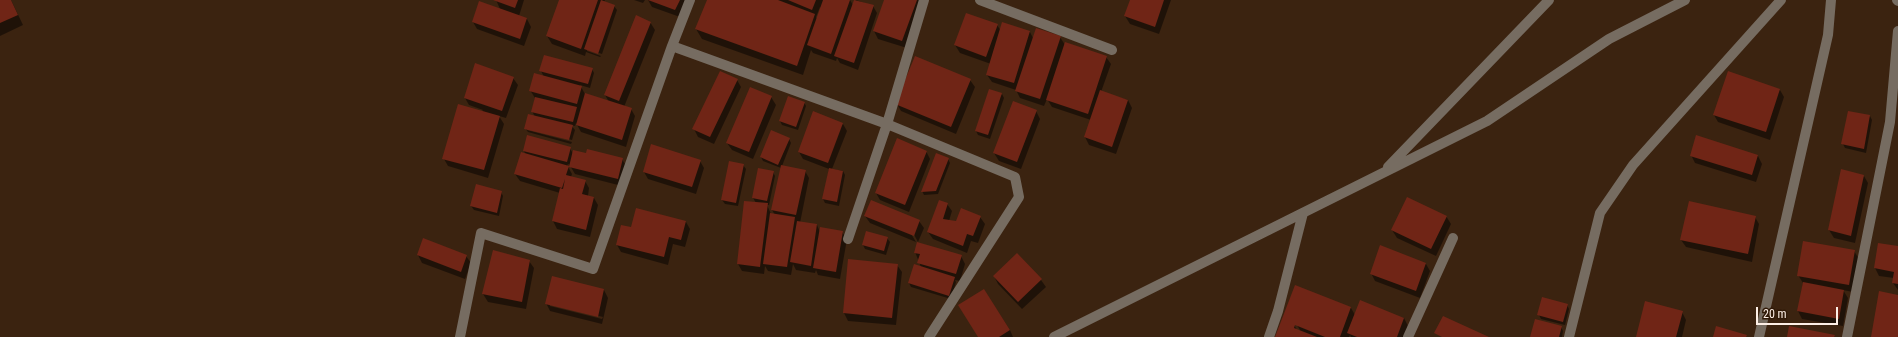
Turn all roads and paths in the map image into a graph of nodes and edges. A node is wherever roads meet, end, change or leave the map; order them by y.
1 (690, 0) edge
2 (924, 0) edge
3 (980, 0) edge
4 (1550, 0) edge
5 (1685, 0) edge
6 (1781, 0) edge
7 (1831, 0) edge
8 (1898, 31) edge
9 (672, 46) junction
10 (1112, 50) dead end
11 (887, 124) junction
12 (1382, 173) junction
13 (1303, 213) junction
14 (1453, 238) dead end
15 (848, 239) dead end
16 (460, 337) edge
17 (930, 337) edge
18 (1054, 337) edge
19 (1269, 337) edge
20 (1408, 337) edge
21 (1569, 337) edge
22 (1759, 337) edge
23 (1847, 337) edge

1 - 9 street
2 - 11 street
3 - 10 street
4 - 12 street
5 - 12 street
6 - 21 street
7 - 22 street
8 - 23 street
9 - 11 street
9 - 16 street
11 - 15 street
11 - 17 street
12 - 13 street
13 - 18 street
13 - 19 street
14 - 20 street

